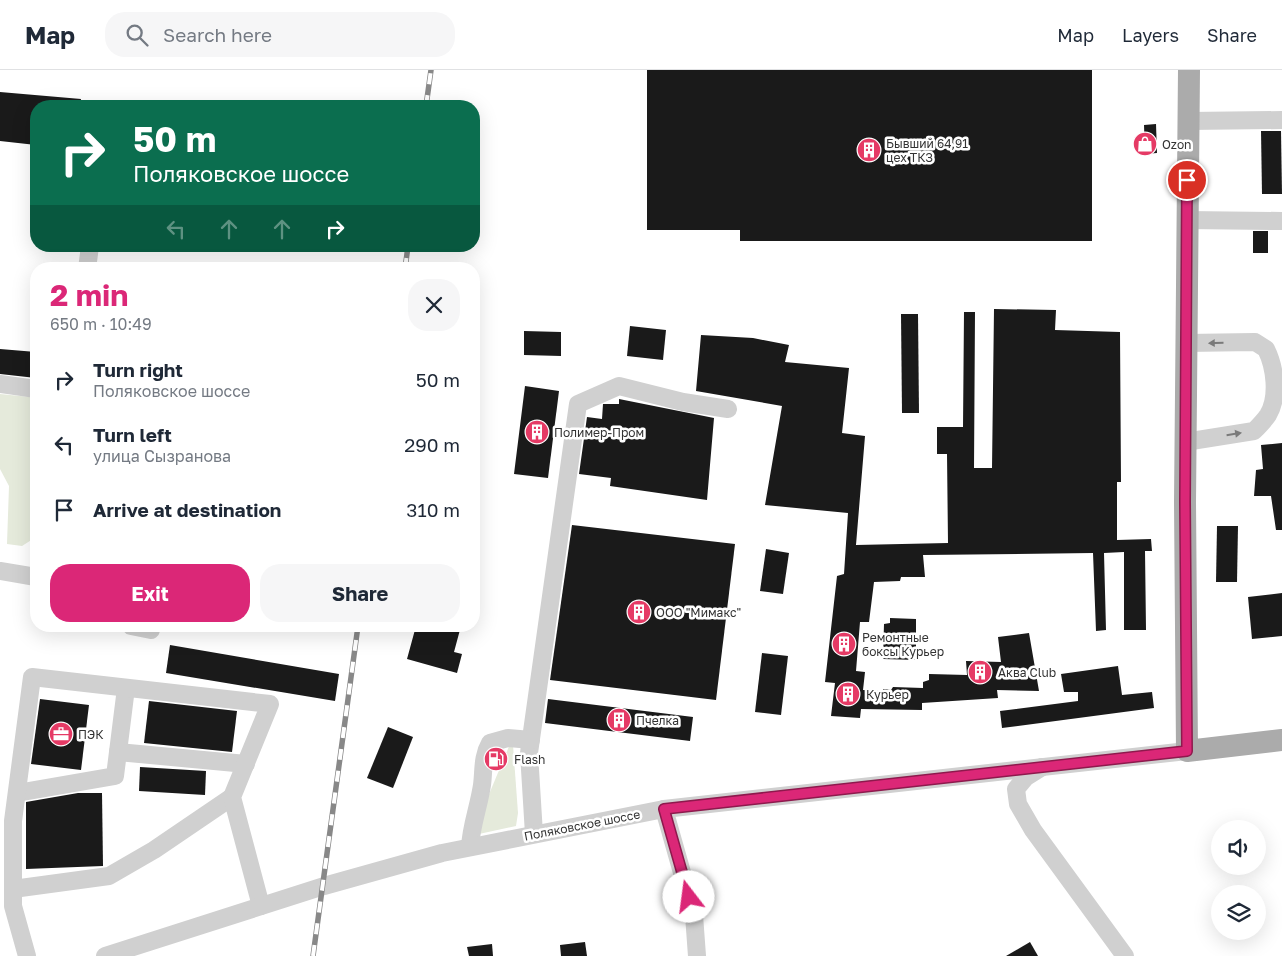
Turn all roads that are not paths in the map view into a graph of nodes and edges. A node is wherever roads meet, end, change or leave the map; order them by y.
1 (1189, 70) edge
2 (1282, 120) edge
3 (1188, 121) junction
4 (1186, 220) junction
5 (1282, 221) edge
6 (1186, 343) junction
7 (0, 384) edge
8 (30, 388) edge
9 (728, 409) dead end
10 (1185, 442) junction
11 (0, 571) edge
12 (30, 576) edge
13 (126, 688) junction
14 (531, 740) junction
15 (1282, 740) edge
16 (1187, 751) junction
17 (118, 752) junction
18 (246, 764) junction
19 (1042, 767) junction
20 (17, 793) junction
21 (232, 797) junction
22 (664, 809) junction
23 (534, 834) junction
24 (470, 848) junction
25 (13, 889) junction
26 (261, 906) junction
27 (27, 956) edge
28 (105, 956) edge
29 (697, 956) edge
30 (1125, 956) edge

1 - 3 main road
2 - 3 street
3 - 4 main road
4 - 5 street
4 - 6 main road
6 - 10 main road
10 -> 6 street
7 - 8 street
9 - 14 street
10 - 16 main road
11 - 12 street
13 - 17 street
13 - 18 street
13 - 20 street
14 - 23 street
14 - 24 street
15 - 16 main road, Поляковское шоссе
16 - 19 street, Поляковское шоссе
17 - 18 street
17 - 20 street
18 - 21 street
19 - 22 street, Поляковское шоссе
19 - 30 street
20 - 25 street
21 - 25 street
21 - 26 street
22 - 23 street, Поляковское шоссе
22 - 29 street
23 - 24 street, Поляковское шоссе
24 - 26 street, Поляковское шоссе
25 - 27 street
26 - 28 street, Поляковское шоссе

